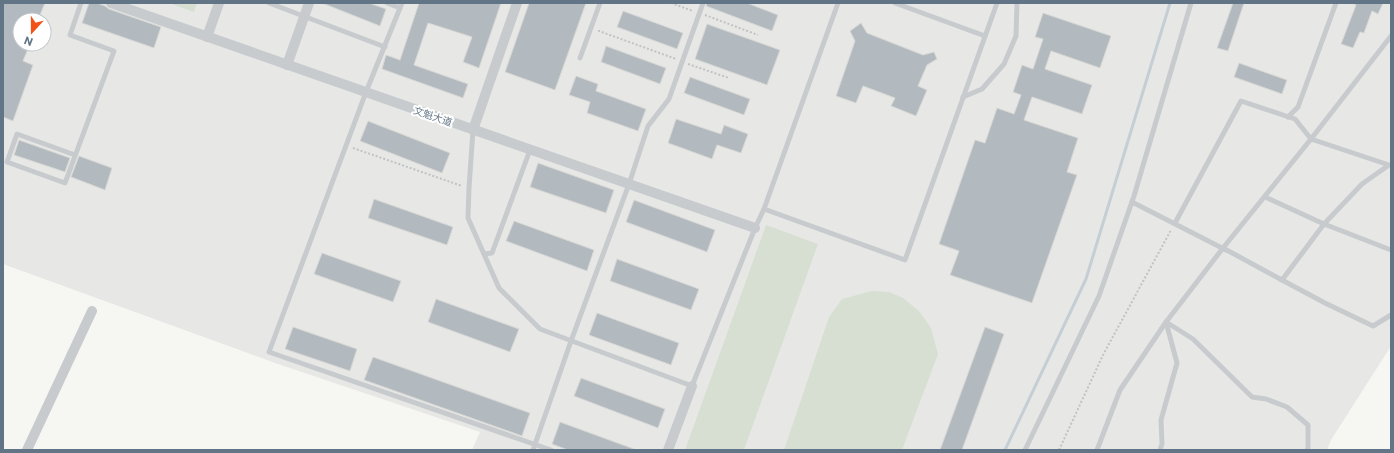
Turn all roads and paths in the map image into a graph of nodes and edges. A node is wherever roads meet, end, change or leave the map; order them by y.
1 (81, 3) edge
2 (111, 3) edge
3 (219, 3) edge
4 (269, 3) edge
5 (309, 3) edge
6 (387, 3) edge
7 (517, 3) edge
8 (600, 3) edge
9 (671, 3) edge
10 (703, 3) edge
11 (838, 3) edge
12 (895, 3) edge
13 (997, 3) edge
14 (1016, 3) edge
15 (1191, 3) edge
16 (1336, 3) edge
17 (401, 6) edge
18 (699, 14) junction
19 (304, 16) junction
20 (600, 24) dead end
21 (758, 35) dead end
22 (985, 36) junction
23 (1391, 36) edge
24 (208, 37) junction
25 (385, 47) junction
26 (580, 58) dead end
27 (682, 62) junction
28 (287, 65) junction
29 (729, 78) dead end
30 (366, 92) junction
31 (963, 98) junction
32 (1288, 117) junction
33 (473, 130) junction
34 (1311, 139) junction
35 (347, 146) junction
36 (530, 150) junction
37 (75, 155) junction
38 (1390, 164) edge
39 (629, 184) junction
40 (469, 188) junction
41 (1265, 197) junction
42 (1132, 202) junction
43 (764, 209) junction
44 (1174, 223) junction
45 (1324, 224) junction
46 (755, 228) junction
47 (1223, 248) junction
48 (1391, 250) edge
49 (484, 254) junction
50 (1282, 280) junction
51 (92, 311) dead end
52 (1391, 315) edge
53 (1166, 322) junction
54 (571, 341) junction
55 (692, 386) junction
56 (534, 447) edge
57 (27, 450) edge
58 (551, 450) edge
59 (668, 450) edge
60 (1025, 450) edge
61 (1058, 450) edge
62 (1097, 450) edge
63 (1160, 450) edge
64 (1307, 450) edge

1 - 37 lane
2 - 24 street, 文魁大道
3 - 24 street
4 - 19 lane
5 - 19 street
6 - 17 lane
7 - 33 street
8 - 26 lane
9 - 18 path
10 - 18 lane
11 - 43 lane
12 - 22 lane
13 - 22 lane
14 - 31 lane
15 - 42 lane
16 - 32 lane
17 - 25 lane
18 - 21 path
18 - 27 lane
19 - 25 lane
19 - 28 street
20 - 27 path
22 - 31 lane
23 - 34 lane
24 - 28 street, 文魁大道
25 - 30 lane
27 - 29 path
27 - 39 lane
28 - 30 street, 文魁大道
30 - 33 street, 文魁大道
30 - 35 lane
31 - 43 lane
32 - 34 lane
32 - 44 lane
33 - 36 street, 文魁大道
33 - 40 lane
34 - 38 lane
34 - 41 lane
35 - 40 path
35 - 56 lane
36 - 39 street, 文魁大道
36 - 49 lane
37 - 37 lane
38 - 45 lane
39 - 46 street, 文魁大道
39 - 54 lane
40 - 49 lane
41 - 45 lane
41 - 47 lane
42 - 44 lane
42 - 60 lane
43 - 46 lane
44 - 47 lane
44 - 61 path
45 - 48 lane
45 - 50 lane
46 - 55 lane
47 - 50 lane
47 - 53 lane
49 - 54 lane
50 - 52 lane
51 - 57 street
53 - 62 lane
53 - 63 lane
53 - 64 lane
54 - 55 lane
54 - 56 lane
55 - 59 street
56 - 58 lane

